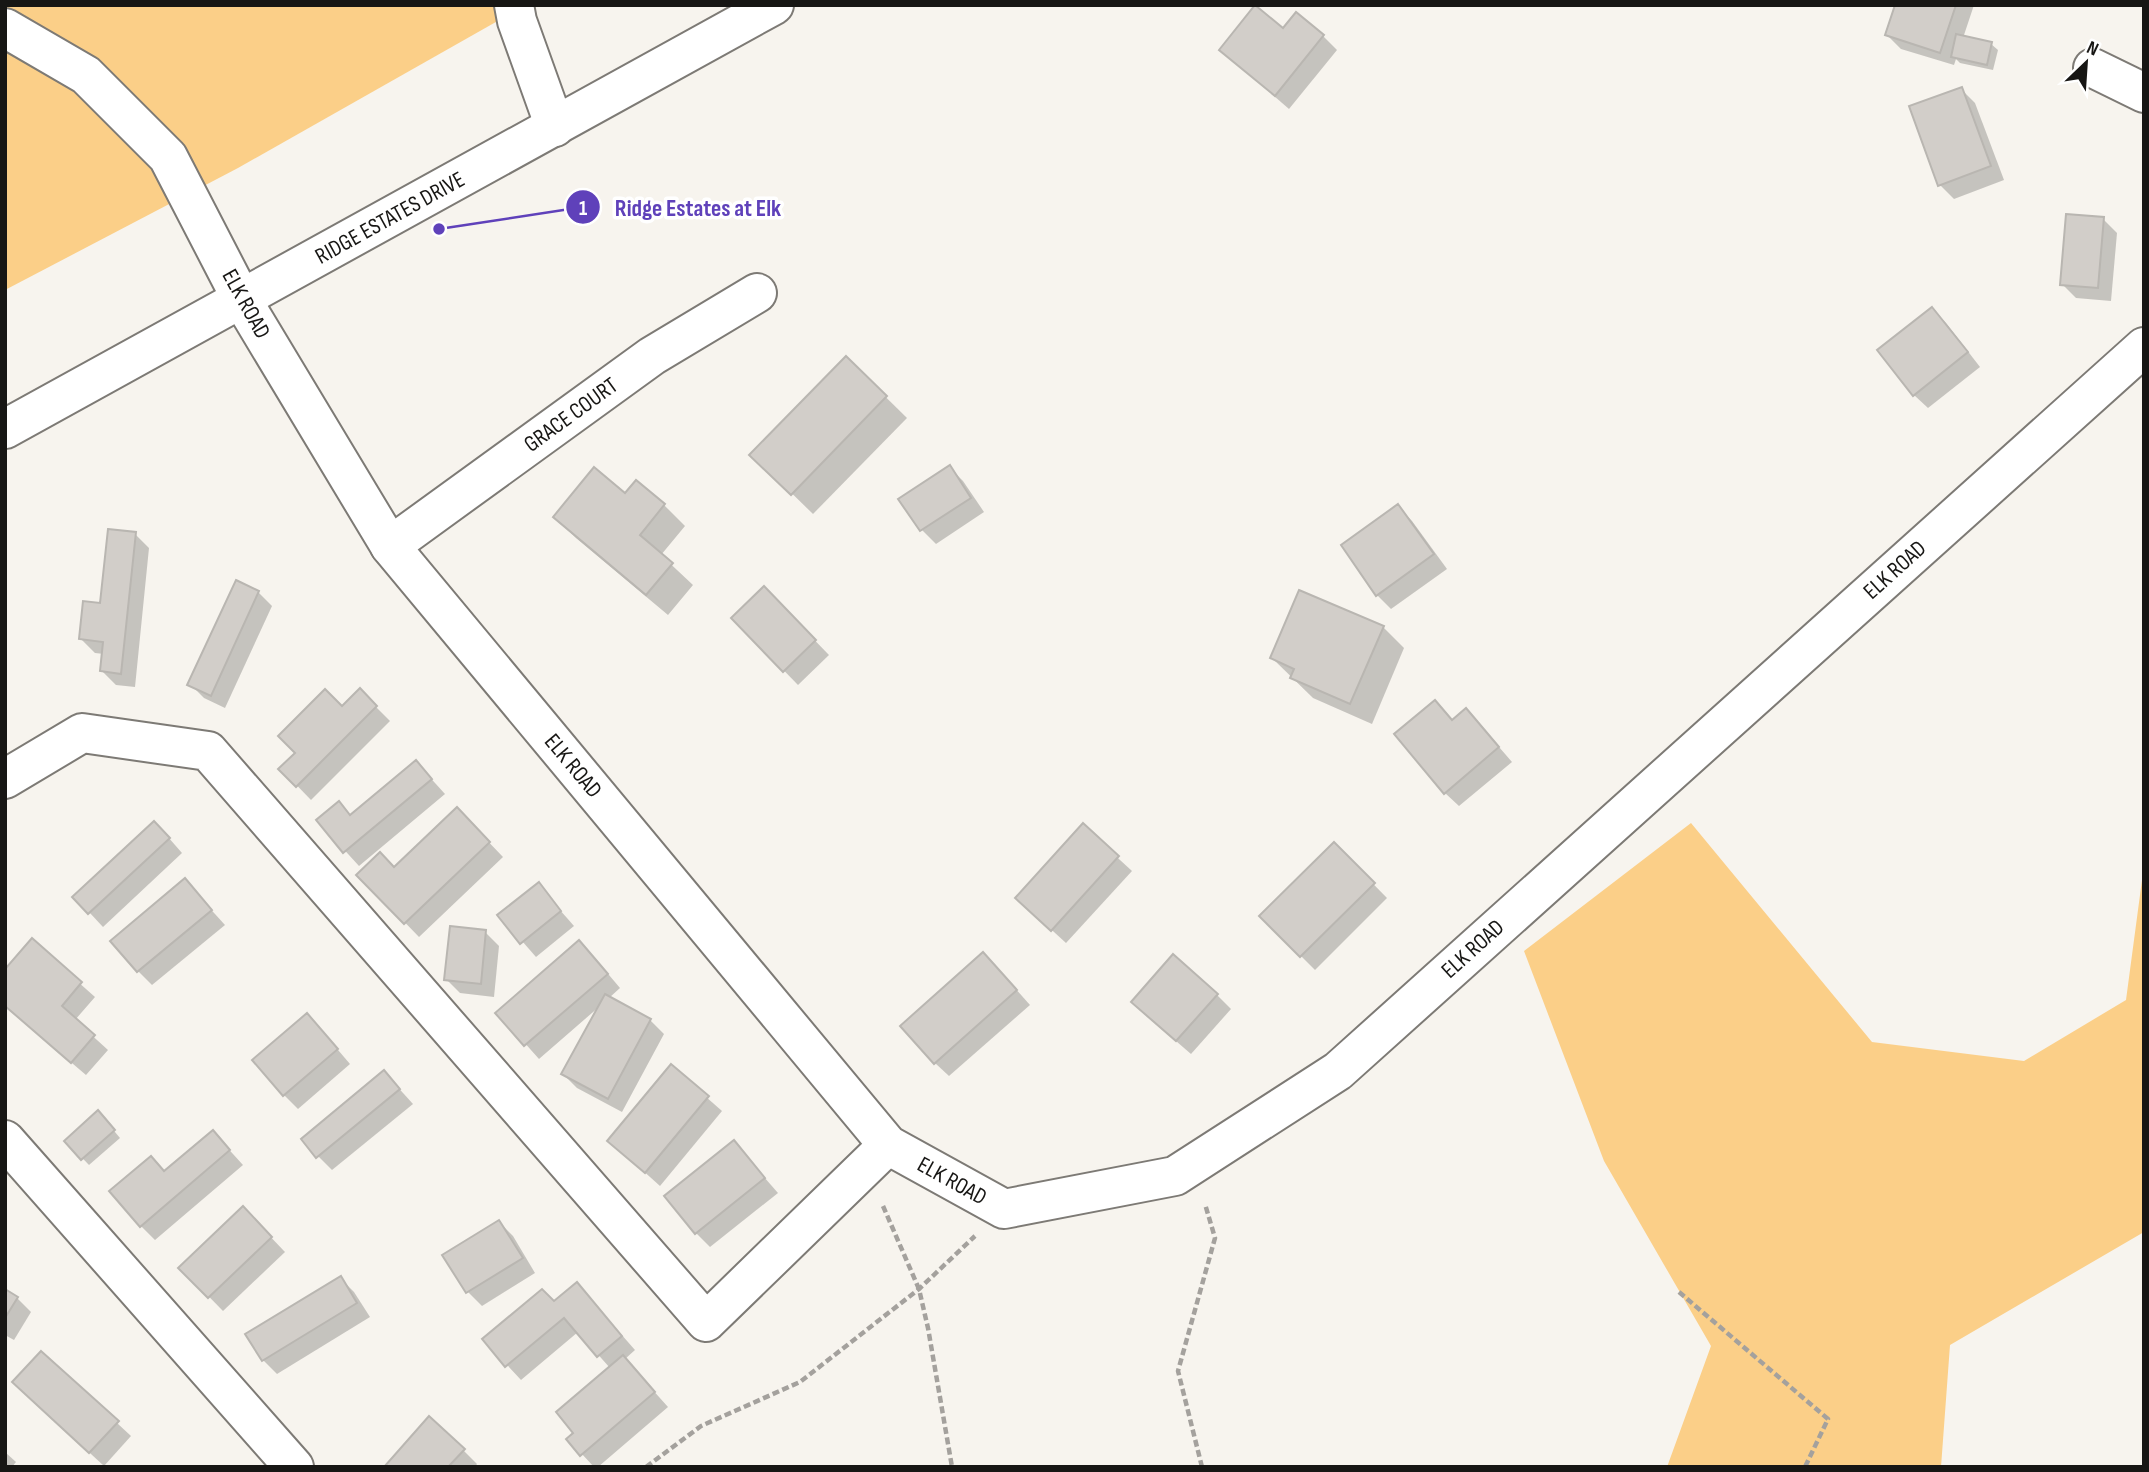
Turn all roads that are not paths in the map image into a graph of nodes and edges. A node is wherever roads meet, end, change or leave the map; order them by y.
1 (514, 5) edge
2 (774, 5) edge
3 (5, 28) edge
4 (2093, 68) dead end
5 (2144, 93) edge
6 (555, 127) junction
7 (757, 293) dead end
8 (242, 300) junction
9 (2144, 347) edge
10 (5, 429) edge
11 (390, 546) junction
12 (5, 779) edge
13 (5, 1140) edge
14 (877, 1156) junction
15 (294, 1467) edge

1 - 6 street
2 - 6 street, RIDGE ESTATES DRIVE
3 - 8 street, ELK ROAD
4 - 5 street
6 - 8 street, RIDGE ESTATES DRIVE
7 - 11 street, GRACE COURT
8 - 10 street, RIDGE ESTATES DRIVE
8 - 11 street, ELK ROAD
9 - 14 street, ELK ROAD
11 - 14 street, ELK ROAD
12 - 14 street
13 - 15 street

